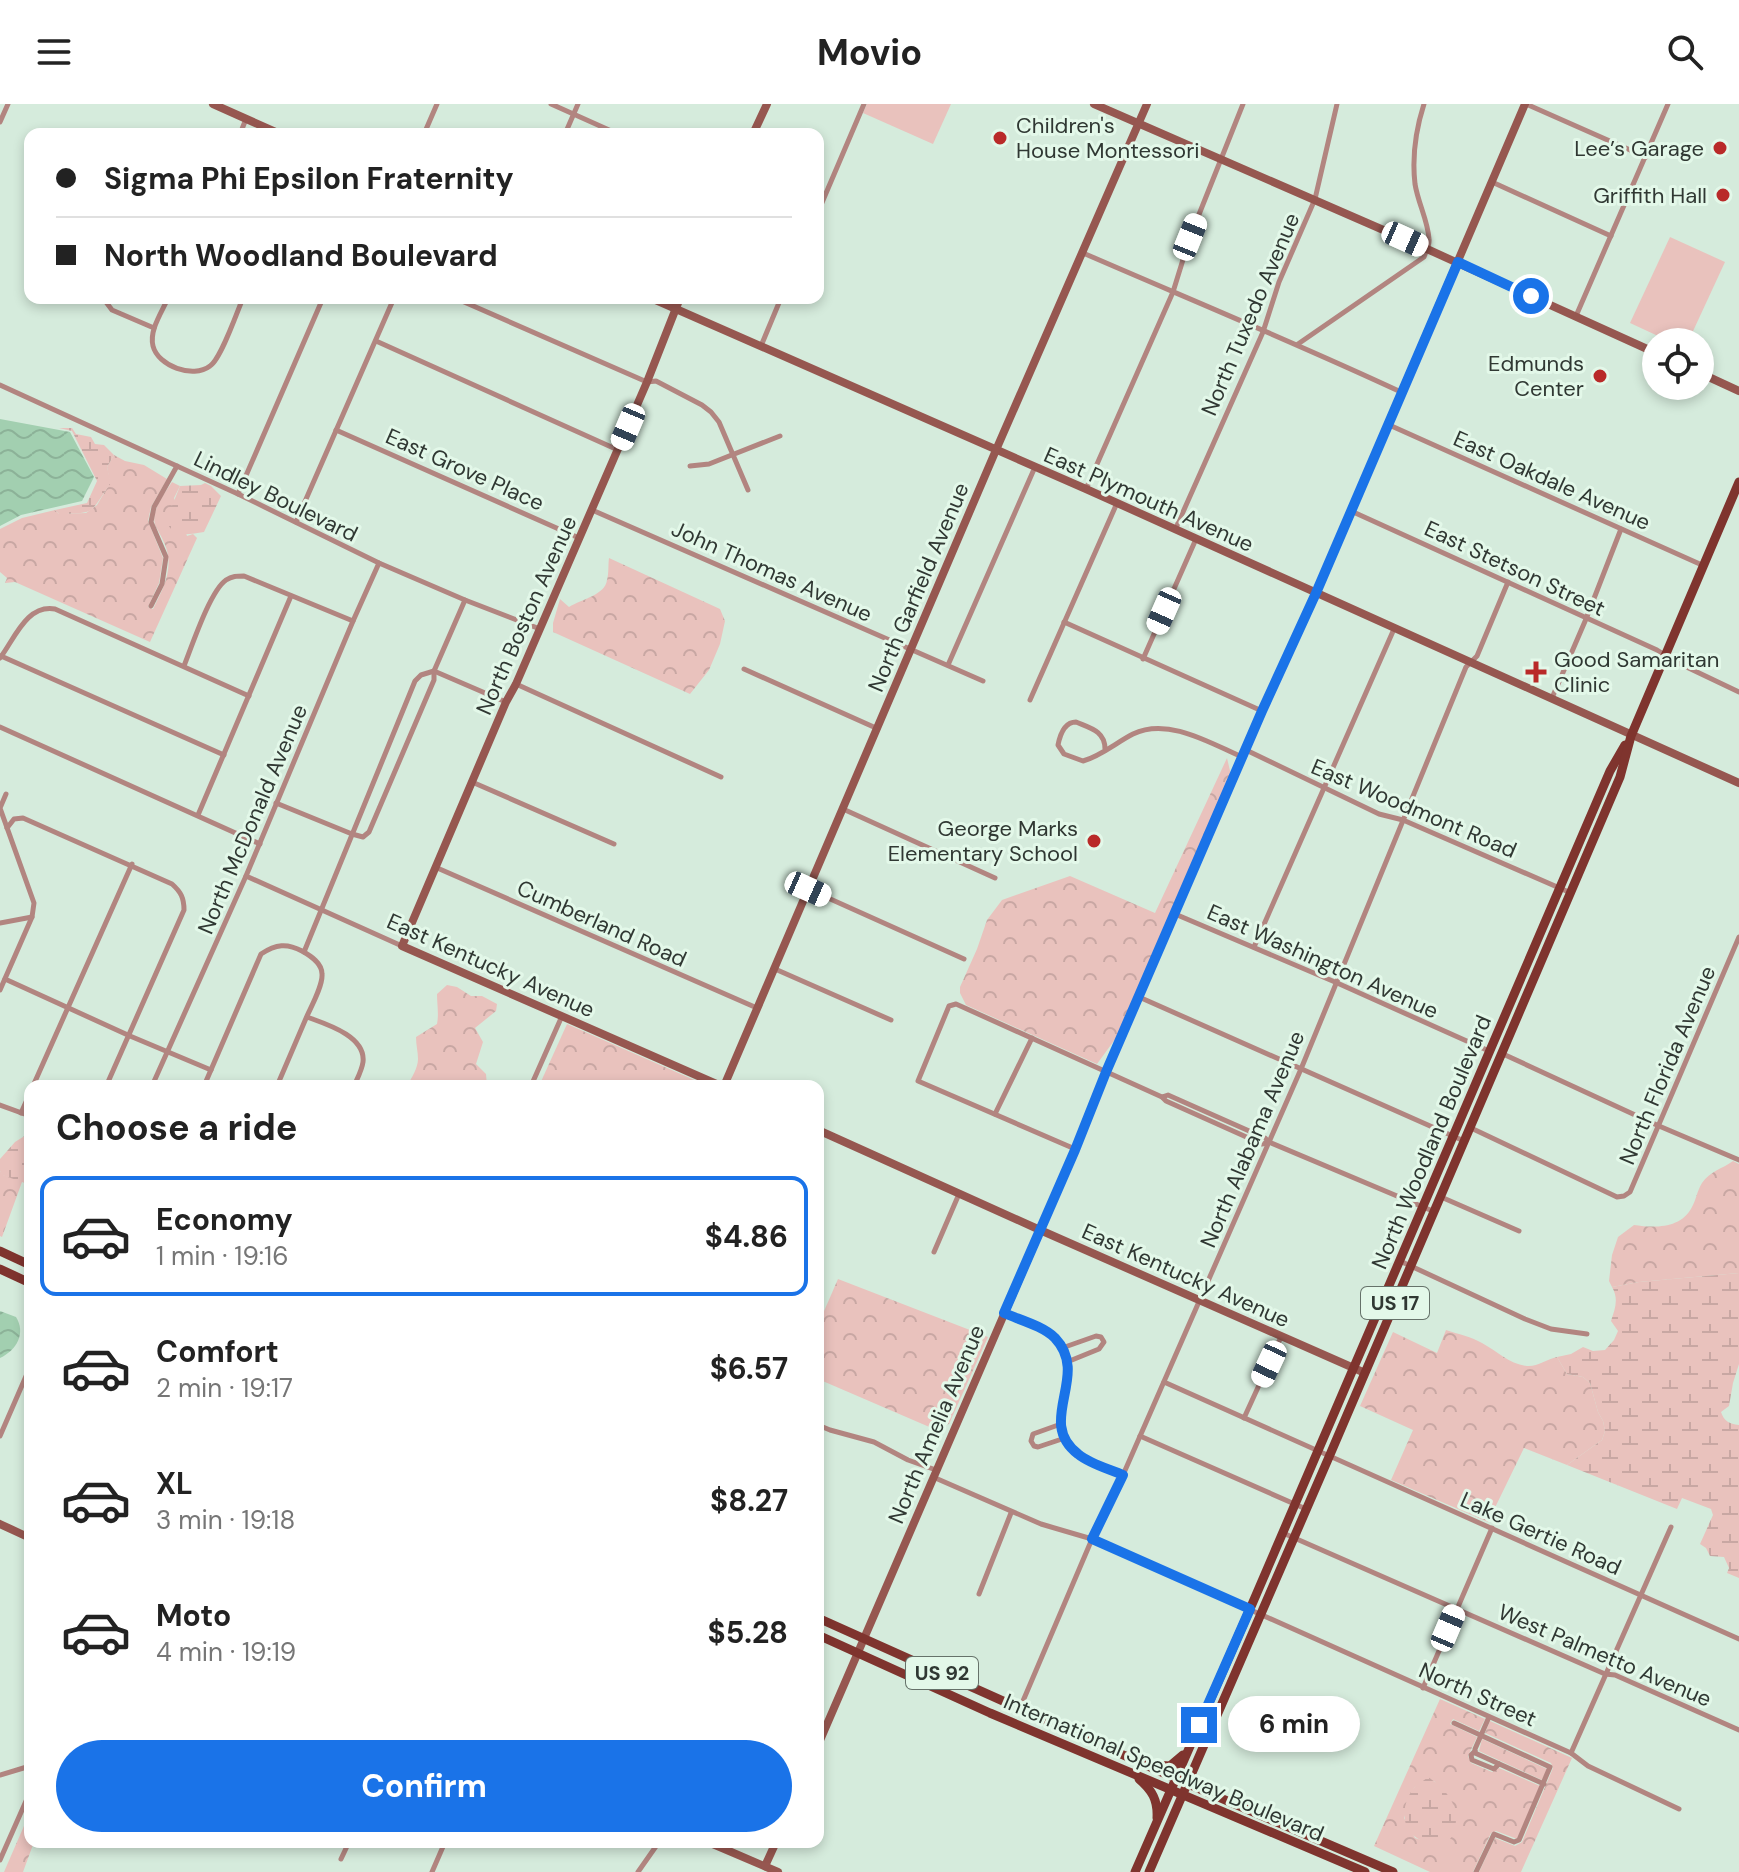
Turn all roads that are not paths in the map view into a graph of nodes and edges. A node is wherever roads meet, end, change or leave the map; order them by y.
1 (8, 104) edge
2 (213, 104) edge
3 (437, 104) edge
4 (551, 104) edge
5 (578, 104) edge
6 (767, 104) edge
7 (864, 104) edge
8 (1094, 104) edge
9 (1147, 104) edge
10 (1243, 104) edge
11 (1337, 104) edge
12 (1424, 104) edge
13 (1523, 104) edge
14 (1668, 104) edge
15 (574, 114) junction
16 (246, 119) junction
17 (0, 122) edge
18 (1138, 123) junction
19 (242, 128) edge
20 (266, 128) edge
21 (427, 128) edge
22 (568, 128) edge
23 (605, 128) edge
24 (756, 128) edge
25 (1646, 157) junction
26 (1221, 159) junction
27 (1491, 182) junction
28 (824, 198) edge
29 (1315, 199) junction
30 (1611, 236) junction
31 (1427, 249) junction
32 (1083, 253) junction
33 (1458, 262) junction
34 (1173, 292) junction
35 (108, 304) edge
36 (165, 304) edge
37 (240, 304) edge
38 (320, 304) edge
39 (391, 304) edge
40 (469, 304) edge
41 (664, 304) edge
42 (677, 304) edge
43 (778, 304) edge
44 (675, 309) junction
45 (1576, 316) junction
46 (154, 328) junction
47 (1263, 332) junction
48 (376, 341) junction
49 (1298, 344) junction
50 (761, 346) junction
51 (1642, 347) edge
52 (1714, 379) edge
53 (647, 382) junction
54 (0, 385) edge
55 (1739, 391) edge
56 (1401, 392) junction
57 (1387, 424) junction
58 (336, 430) junction
59 (780, 436) dead end
60 (618, 450) junction
61 (996, 450) junction
62 (732, 455) junction
63 (177, 466) junction
64 (690, 466) dead end
65 (1035, 467) junction
66 (1739, 482) edge
67 (1086, 489) junction
68 (748, 490) dead end
69 (238, 494) junction
70 (1117, 503) junction
71 (592, 510) junction
72 (1350, 511) junction
73 (296, 522) junction
74 (1621, 529) junction
75 (1175, 530) junction
76 (580, 538) junction
77 (1196, 539) junction
78 (379, 563) junction
79 (1703, 566) junction
80 (1508, 582) junction
81 (1316, 593) junction
82 (291, 596) junction
83 (465, 600) junction
84 (151, 606) dead end
85 (1586, 619) junction
86 (353, 621) junction
87 (1064, 622) junction
88 (540, 629) junction
89 (1394, 629) junction
90 (911, 649) junction
91 (1665, 656) junction
92 (1, 657) edge
93 (1143, 659) junction
94 (1471, 663) junction
95 (948, 665) junction
96 (184, 666) junction
97 (744, 669) dead end
98 (434, 671) junction
99 (983, 681) dead end
100 (516, 684) junction
101 (1739, 692) edge
102 (249, 696) junction
103 (1552, 699) junction
104 (1030, 700) dead end
105 (506, 702) junction
106 (1262, 711) junction
107 (0, 727) edge
108 (877, 728) junction
109 (1631, 736) junction
110 (1104, 738) junction
111 (1120, 741) junction
112 (1105, 749) junction
113 (1244, 754) junction
114 (224, 755) junction
115 (721, 777) dead end
116 (472, 782) junction
117 (1739, 783) edge
118 (1325, 789) junction
119 (6, 794) dead end
120 (276, 803) junction
121 (843, 809) junction
122 (198, 815) junction
123 (1403, 820) junction
124 (7, 828) junction
125 (352, 834) junction
126 (260, 844) junction
127 (614, 844) dead end
128 (132, 864) junction
129 (435, 867) junction
130 (246, 876) junction
131 (995, 878) dead end
132 (1559, 887) junction
133 (808, 889) junction
134 (1571, 893) junction
135 (321, 910) junction
136 (1175, 914) junction
137 (32, 917) junction
138 (0, 923) edge
139 (1739, 937) edge
140 (402, 946) junction
141 (1254, 947) junction
142 (304, 952) junction
143 (964, 959) dead end
144 (774, 968) junction
145 (5, 979) junction
146 (1335, 982) junction
147 (0, 990) edge
148 (1139, 997) junction
149 (68, 1007) junction
150 (757, 1008) junction
151 (562, 1016) junction
152 (307, 1017) junction
153 (891, 1020) dead end
154 (130, 1036) junction
155 (1032, 1038) junction
156 (168, 1051) junction
157 (1490, 1051) junction
158 (1503, 1054) junction
159 (1301, 1069) junction
160 (211, 1070) junction
161 (1106, 1072) junction
162 (36, 1080) edge
163 (109, 1080) edge
164 (155, 1080) edge
165 (207, 1080) edge
166 (280, 1080) edge
167 (356, 1080) edge
168 (534, 1080) edge
169 (708, 1080) edge
170 (725, 1080) edge
171 (0, 1105) edge
172 (24, 1106) edge
173 (21, 1113) junction
174 (24, 1114) edge
175 (995, 1114) junction
176 (1459, 1123) junction
177 (1659, 1126) junction
178 (1471, 1128) junction
179 (824, 1133) edge
180 (1453, 1137) junction
181 (1269, 1142) junction
182 (1465, 1142) junction
183 (1075, 1150) junction
184 (1739, 1160) edge
185 (1429, 1192) junction
186 (959, 1194) junction
187 (1441, 1197) junction
188 (1423, 1207) junction
189 (1435, 1212) junction
190 (1040, 1230) junction
191 (1519, 1231) dead end
192 (0, 1251) edge
193 (934, 1252) dead end
194 (1400, 1261) junction
195 (24, 1262) edge
196 (1411, 1266) junction
197 (0, 1269) edge
198 (24, 1280) edge
199 (1199, 1301) junction
200 (1004, 1313) junction
201 (1587, 1334) dead end
202 (1281, 1337) junction
203 (1062, 1348) junction
204 (1067, 1362) junction
205 (1354, 1368) junction
206 (1365, 1373) junction
207 (24, 1381) edge
208 (1164, 1382) junction
209 (1244, 1418) junction
210 (1061, 1424) junction
211 (824, 1428) edge
212 (0, 1436) edge
213 (1140, 1436) junction
214 (1065, 1438) junction
215 (1318, 1452) junction
216 (1329, 1457) junction
217 (934, 1474) junction
218 (1123, 1475) junction
219 (1296, 1504) junction
220 (1307, 1509) junction
221 (1011, 1513) junction
222 (0, 1524) edge
223 (1671, 1527) dead end
224 (1492, 1528) junction
225 (1283, 1533) junction
226 (24, 1535) edge
227 (1092, 1539) junction
228 (1294, 1539) junction
229 (979, 1594) dead end
230 (1641, 1595) junction
231 (1250, 1609) junction
232 (1456, 1609) junction
233 (1261, 1614) junction
234 (824, 1621) edge
235 (824, 1638) edge
236 (864, 1639) junction
237 (1739, 1639) edge
238 (858, 1653) junction
239 (1605, 1674) junction
240 (1216, 1688) junction
241 (1423, 1688) junction
242 (1227, 1693) junction
243 (1020, 1708) junction
244 (990, 1713) junction
245 (1489, 1717) junction
246 (1454, 1723) dead end
247 (1739, 1730) edge
248 (824, 1731) edge
249 (1481, 1735) junction
250 (1188, 1749) junction
251 (1571, 1753) junction
252 (1146, 1764) junction
253 (24, 1768) edge
254 (1134, 1773) junction
255 (0, 1775) edge
256 (1176, 1778) junction
257 (1188, 1784) junction
258 (1544, 1784) junction
259 (1171, 1789) junction
260 (1183, 1795) junction
261 (1236, 1805) junction
262 (24, 1806) edge
263 (1679, 1809) dead end
264 (1232, 1816) junction
265 (1157, 1822) junction
266 (1295, 1830) junction
267 (1295, 1842) junction
268 (346, 1848) edge
269 (442, 1848) edge
270 (655, 1848) edge
271 (722, 1848) edge
272 (773, 1848) edge
273 (1353, 1855) junction
274 (341, 1859) dead end
275 (0, 1860) edge
276 (1345, 1864) junction
277 (765, 1866) junction
278 (432, 1872) edge
279 (638, 1872) edge
280 (778, 1872) edge
281 (1135, 1872) edge
282 (1149, 1872) edge
283 (1365, 1872) edge
284 (1393, 1872) edge
285 (1476, 1872) edge

1 - 17 street
2 - 16 street
3 - 21 street
4 - 15 street
5 - 15 street
6 - 24 street
7 - 28 street
8 - 18 street
9 - 18 street, North Garfield Avenue
10 - 26 street
11 - 29 street, North Tuxedo Avenue
12 - 31 street
13 - 25 street
13 - 27 street, North Amelia Avenue
14 - 25 street
15 - 22 street
15 - 23 street
16 - 19 street
16 - 20 street
18 - 26 street
18 - 32 street, North Garfield Avenue
25 - 30 street
26 - 29 street
26 - 34 street
27 - 30 street
27 - 33 street, North Amelia Avenue
29 - 31 street
29 - 47 street, North Tuxedo Avenue
30 - 45 street
31 - 33 street
31 - 49 street
32 - 34 street
32 - 61 street, North Garfield Avenue
33 - 45 street
33 - 56 street, North Amelia Avenue
34 - 47 street
34 - 67 street
35 - 46 street
36 - 46 street
37 - 46 street
38 - 69 street
39 - 48 street
40 - 53 street
41 - 44 street, East Plymouth Avenue
42 - 44 street, North Boston Avenue
43 - 50 street
44 - 50 street, East Plymouth Avenue
44 - 53 street, North Boston Avenue
45 - 51 street
47 - 49 street
47 - 75 street, North Tuxedo Avenue
48 - 58 street
48 - 60 street
49 - 56 street
50 - 61 street, East Plymouth Avenue
52 - 55 street
53 - 60 street, North Boston Avenue
53 - 62 street
54 - 63 street, Lindley Boulevard
56 - 57 street, North Amelia Avenue
57 - 72 street, North Amelia Avenue
57 - 74 street, East Oakdale Avenue
58 - 73 street
58 - 76 street, East Grove Place
59 - 62 street
60 - 71 street, North Boston Avenue
61 - 65 street, East Plymouth Avenue
61 - 90 street, North Garfield Avenue
62 - 64 street
62 - 68 street
63 - 69 street, Lindley Boulevard
63 - 84 street
65 - 67 street, East Plymouth Avenue
65 - 95 street
66 - 79 main road, North Woodland Boulevard / US 17
67 - 70 street, East Plymouth Avenue
69 - 73 street, Lindley Boulevard
70 - 75 street, East Plymouth Avenue
70 - 87 street
71 - 76 street, North Boston Avenue
71 - 90 street, John Thomas Avenue
72 - 80 street, East Stetson Street
72 - 81 street, North Amelia Avenue
73 - 78 street, Lindley Boulevard
74 - 79 street, East Oakdale Avenue
74 - 85 street
75 - 77 street, East Plymouth Avenue
76 - 88 street, North Boston Avenue
77 - 81 street, East Plymouth Avenue
77 - 93 street
78 - 83 street, Lindley Boulevard
78 - 86 street, North McDonald Avenue
79 - 91 main road, North Woodland Boulevard / US 17
80 - 85 street, East Stetson Street
80 - 94 street, North Alabama Avenue
81 - 89 street, East Plymouth Avenue
81 - 106 street, North Amelia Avenue
82 - 86 street
82 - 96 street
82 - 102 street
83 - 88 street, Lindley Boulevard
83 - 98 street
85 - 91 street, East Stetson Street
85 - 103 street
86 - 120 street, North McDonald Avenue
87 - 93 street
87 - 104 street
88 - 100 street, North Boston Avenue
89 - 94 street, East Plymouth Avenue
89 - 118 street
90 - 95 street, John Thomas Avenue
90 - 108 street, North Garfield Avenue
91 - 101 street, East Stetson Street
91 - 109 main road, North Woodland Boulevard / US 17
92 - 96 street
92 - 114 street
93 - 106 street
94 - 103 street, East Plymouth Avenue
94 - 123 street, North Alabama Avenue
95 - 99 street, John Thomas Avenue
96 - 102 street
97 - 108 street
98 - 105 street
98 - 125 street
98 - 125 street
100 - 105 street, North Boston Avenue
100 - 115 street
102 - 114 street
103 - 109 street, East Plymouth Avenue
105 - 116 street, North Boston Avenue
106 - 113 street, North Amelia Avenue
107 - 122 street
108 - 121 street, North Garfield Avenue
109 - 117 street, East Plymouth Avenue
109 - 132 main road, North Woodland Boulevard / US 17
109 - 134 main road, North Woodland Boulevard / US 17
110 - 111 street
110 - 112 street
110 - 112 street
111 - 112 street
111 - 113 street
113 - 118 street, East Woodmont Road
113 - 136 street, North Amelia Avenue
114 - 122 street
116 - 127 street
116 - 129 street, North Boston Avenue
118 - 123 street, East Woodmont Road
118 - 141 street
119 - 124 street
120 - 125 street
120 - 126 street, North McDonald Avenue
121 - 131 street
121 - 133 street, North Garfield Avenue
122 - 126 street
123 - 132 street, East Woodmont Road
123 - 146 street, North Alabama Avenue
124 - 128 street
124 - 137 street
125 - 135 street
126 - 130 street, North McDonald Avenue
128 - 149 street
128 - 154 street
129 - 140 street, North Boston Avenue
129 - 150 street, Cumberland Road
130 - 135 street, East Kentucky Avenue
130 - 156 street, North McDonald Avenue
132 - 134 street, East Woodmont Road
132 - 157 main road, North Woodland Boulevard / US 17
133 - 143 street
133 - 144 street, North Garfield Avenue
134 - 158 main road, North Woodland Boulevard / US 17
135 - 140 street, East Kentucky Avenue
135 - 142 street
136 - 141 street, East Washington Avenue
136 - 148 street, North Amelia Avenue
137 - 138 street
137 - 145 street
139 - 177 street, North Florida Avenue
140 - 151 street, East Kentucky Avenue
141 - 146 street, East Washington Avenue
142 - 152 street
142 - 160 street
144 - 150 street, North Garfield Avenue
144 - 153 street
145 - 147 street
145 - 149 street
146 - 157 street, East Washington Avenue
146 - 159 street, North Alabama Avenue
148 - 159 street
148 - 161 street, North Amelia Avenue
149 - 154 street
149 - 162 street
150 - 170 street, North Garfield Avenue
151 - 168 street
151 - 169 street, East Kentucky Avenue
152 - 166 street
152 - 167 street
154 - 156 street
154 - 163 street
155 - 161 street
155 - 175 street
155 - 175 street
156 - 160 street
156 - 164 street, North McDonald Avenue
157 - 158 street, East Washington Avenue
157 - 176 main road, North Woodland Boulevard / US 17
158 - 177 street, East Washington Avenue
158 - 178 main road, North Woodland Boulevard / US 17
159 - 180 street
159 - 181 street, North Alabama Avenue
160 - 165 street
161 - 181 street
161 - 183 street, North Amelia Avenue
171 - 173 street
172 - 173 street
173 - 174 street
175 - 183 street
176 - 178 street
176 - 180 main road, North Woodland Boulevard / US 17
177 - 178 street, North Florida Avenue
177 - 184 street, East Washington Avenue
178 - 182 main road, North Woodland Boulevard / US 17
179 - 186 street, East Kentucky Avenue
180 - 182 street
180 - 185 main road, North Woodland Boulevard / US 17
181 - 188 street
181 - 199 street, North Alabama Avenue
182 - 187 main road, North Woodland Boulevard / US 17
183 - 190 street, North Amelia Avenue
185 - 187 street
185 - 188 main road, North Woodland Boulevard / US 17
186 - 190 street, East Kentucky Avenue
186 - 193 street
187 - 189 main road, North Woodland Boulevard / US 17
187 - 191 street
188 - 189 street
188 - 194 main road, North Woodland Boulevard / US 17
189 - 196 main road, North Woodland Boulevard / US 17
190 - 199 street, East Kentucky Avenue
190 - 200 street, North Amelia Avenue
192 - 195 main road
194 - 196 street
194 - 205 main road, North Woodland Boulevard / US 17
196 - 201 street
196 - 206 main road, North Woodland Boulevard / US 17
197 - 198 main road
199 - 202 street, East Kentucky Avenue
199 - 208 street, North Alabama Avenue
200 - 203 street
200 - 217 street, North Amelia Avenue
202 - 205 street, East Kentucky Avenue
202 - 209 street
203 - 204 street
203 - 204 street
204 - 210 street
205 - 206 street, East Kentucky Avenue
205 - 215 main road, North Woodland Boulevard / US 17
206 - 216 main road, North Woodland Boulevard / US 17
207 - 212 street
208 - 209 street, Lake Gertie Road
208 - 213 street, North Alabama Avenue
209 - 215 street, Lake Gertie Road
210 - 214 street
210 - 214 street
211 - 217 street, North Street
213 - 218 street, North Alabama Avenue
213 - 219 street
214 - 218 street
215 - 216 street, Lake Gertie Road
215 - 219 main road, North Woodland Boulevard / US 17
216 - 220 main road, North Woodland Boulevard / US 17
216 - 224 street, Lake Gertie Road
217 - 221 street, North Street
217 - 236 street, North Amelia Avenue
218 - 227 street, North Alabama Avenue
219 - 220 street
219 - 225 main road, North Woodland Boulevard / US 17
220 - 228 main road, North Woodland Boulevard / US 17
221 - 227 street, North Street
221 - 229 street
222 - 226 street
223 - 230 street
224 - 230 street, Lake Gertie Road
224 - 232 street
225 - 228 street, West Palmetto Avenue
225 - 231 main road, North Woodland Boulevard / US 17
227 - 231 street, North Street
227 - 243 street, North Alabama Avenue
228 - 232 street, West Palmetto Avenue
228 - 233 main road, North Woodland Boulevard / US 17
230 - 237 street, Lake Gertie Road
230 - 239 street
231 - 233 street, North Street
231 - 240 main road, North Woodland Boulevard / US 17
232 - 239 street, West Palmetto Avenue
232 - 241 street
233 - 241 street, North Street
233 - 242 main road, North Woodland Boulevard / US 17
234 - 236 main road, International Speedway Boulevard / US 92
235 - 238 main road, International Speedway Boulevard / US 92
236 - 238 street, North Amelia Avenue
236 - 243 main road, International Speedway Boulevard / US 92
238 - 244 main road, International Speedway Boulevard / US 92
238 - 248 street, North Amelia Avenue
239 - 247 street, West Palmetto Avenue
239 - 251 street
240 - 242 street
240 - 250 main road, North Woodland Boulevard / US 17
241 - 245 street, North Street
242 - 257 main road, North Woodland Boulevard / US 17
243 - 244 main road
243 - 252 main road, International Speedway Boulevard / US 92
244 - 254 main road, International Speedway Boulevard / US 92
245 - 249 street
245 - 251 street, North Street
246 - 249 street
249 - 258 street
249 - 258 street
250 - 252 main road
250 - 256 main road, North Woodland Boulevard / US 17
251 - 263 street, North Street
252 - 256 main road, International Speedway Boulevard
253 - 255 street
254 - 259 main road, International Speedway Boulevard / US 92
254 - 265 main road
256 - 257 main road, International Speedway Boulevard
256 - 259 main road, North Woodland Boulevard / US 17
257 - 260 main road, North Woodland Boulevard / US 17
257 - 261 main road, International Speedway Boulevard
258 - 285 street
259 - 260 main road, International Speedway Boulevard / US 92
259 - 265 main road, North Woodland Boulevard / US 17
260 - 264 main road, International Speedway Boulevard
260 - 282 main road, North Woodland Boulevard / US 17
261 - 264 main road
261 - 266 main road, International Speedway Boulevard
262 - 275 street
264 - 267 main road, International Speedway Boulevard
265 - 281 main road, North Woodland Boulevard / US 17
266 - 267 main road
266 - 273 main road, International Speedway Boulevard
267 - 276 main road, International Speedway Boulevard
268 - 274 street
269 - 278 street
270 - 279 street
271 - 277 street
272 - 277 street
273 - 276 main road
273 - 284 main road, International Speedway Boulevard
276 - 283 main road, International Speedway Boulevard
277 - 280 street

